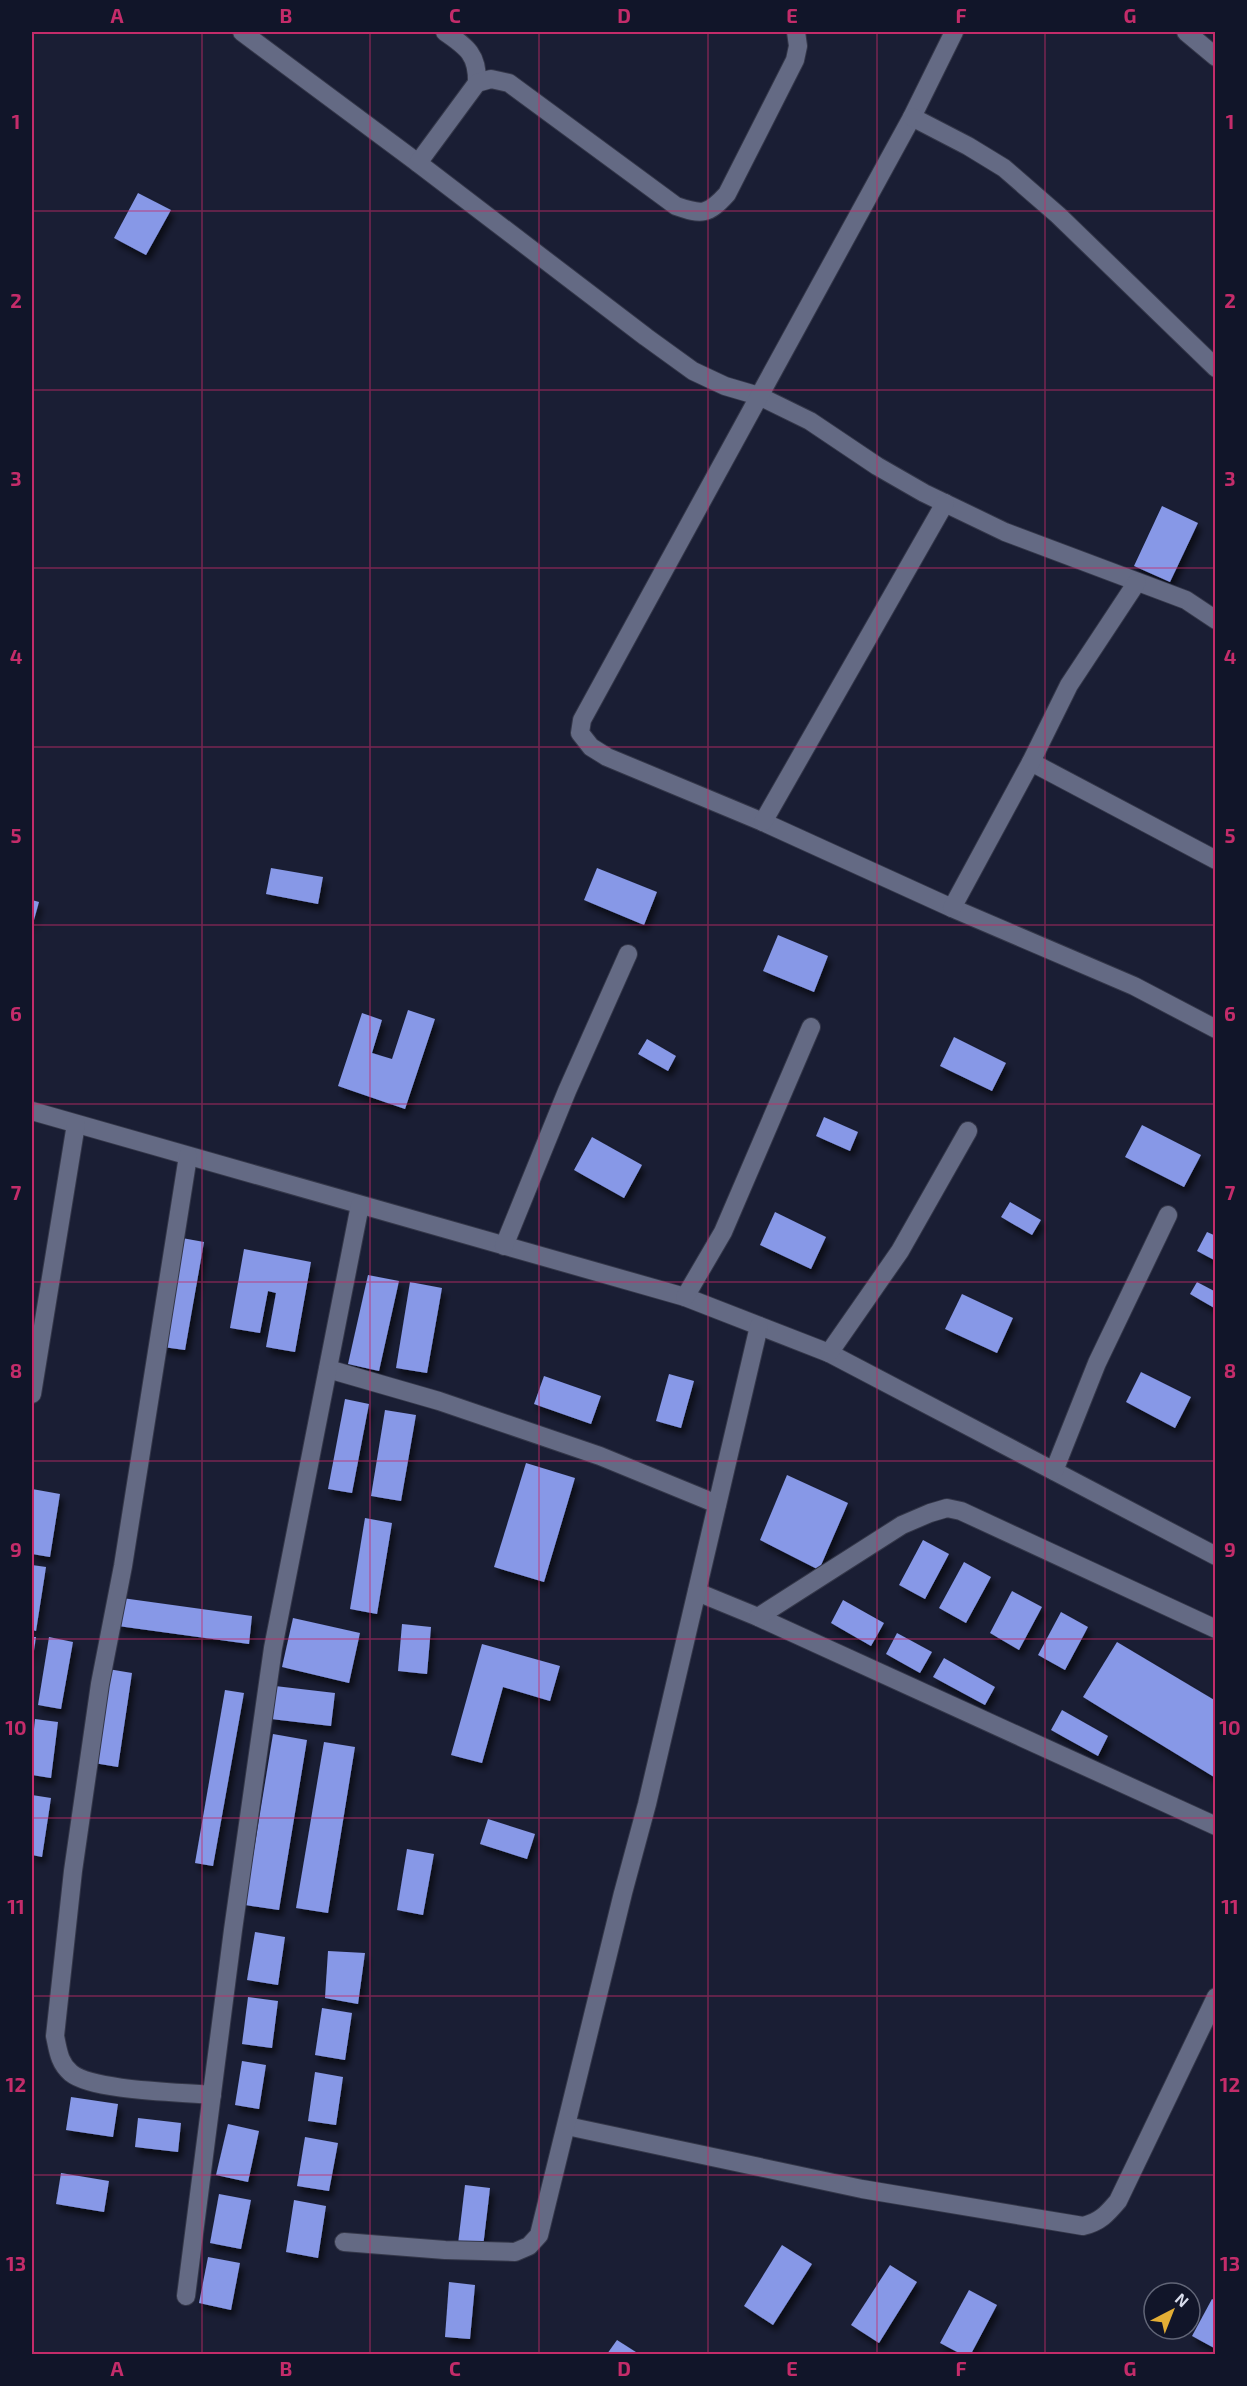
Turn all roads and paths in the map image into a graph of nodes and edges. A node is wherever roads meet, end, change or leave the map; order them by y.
1 (242, 32) edge
2 (445, 32) edge
3 (796, 32) edge
4 (954, 32) edge
5 (1186, 32) edge
6 (1215, 57) edge
7 (477, 83) junction
8 (912, 117) junction
9 (418, 163) junction
10 (1215, 368) edge
11 (759, 396) junction
12 (945, 503) junction
13 (1137, 582) junction
14 (1215, 620) edge
15 (1031, 762) junction
16 (762, 822) junction
17 (1215, 861) edge
18 (952, 908) junction
19 (628, 954) dead end
20 (811, 1026) dead end
21 (1215, 1029) edge
22 (32, 1111) edge
23 (76, 1124) junction
24 (968, 1131) dead end
25 (188, 1156) junction
26 (360, 1205) junction
27 (1168, 1215) dead end
28 (504, 1246) junction
29 (685, 1297) junction
30 (759, 1326) junction
31 (829, 1353) junction
32 (328, 1369) junction
33 (32, 1394) edge
34 (1054, 1471) junction
35 (717, 1504) junction
36 (1214, 1552) edge
37 (697, 1592) junction
38 (758, 1617) junction
39 (1215, 1629) edge
40 (1215, 1826) edge
41 (1215, 1999) edge
42 (212, 2095) junction
43 (567, 2127) junction
44 (344, 2242) dead end
45 (186, 2296) dead end

1 - 9 street
2 - 7 street
3 - 7 street
4 - 8 street
5 - 6 street
7 - 9 street
8 - 10 street
8 - 11 street
9 - 11 street
11 - 12 street
11 - 16 street
12 - 13 street
12 - 16 street
13 - 14 street
13 - 15 street
15 - 17 street
15 - 18 street
16 - 18 street
18 - 21 street
19 - 28 street
20 - 29 street
22 - 23 street
23 - 25 street
23 - 33 street
24 - 31 street
25 - 26 street
25 - 42 street
26 - 28 street
26 - 32 street
27 - 34 street
28 - 29 street
29 - 30 street
30 - 31 street
30 - 35 street
31 - 34 street
32 - 35 street
32 - 42 street
34 - 36 street
35 - 37 street
37 - 38 street
37 - 43 street
38 - 39 street
38 - 40 street
41 - 43 street
42 - 45 street
43 - 44 street

